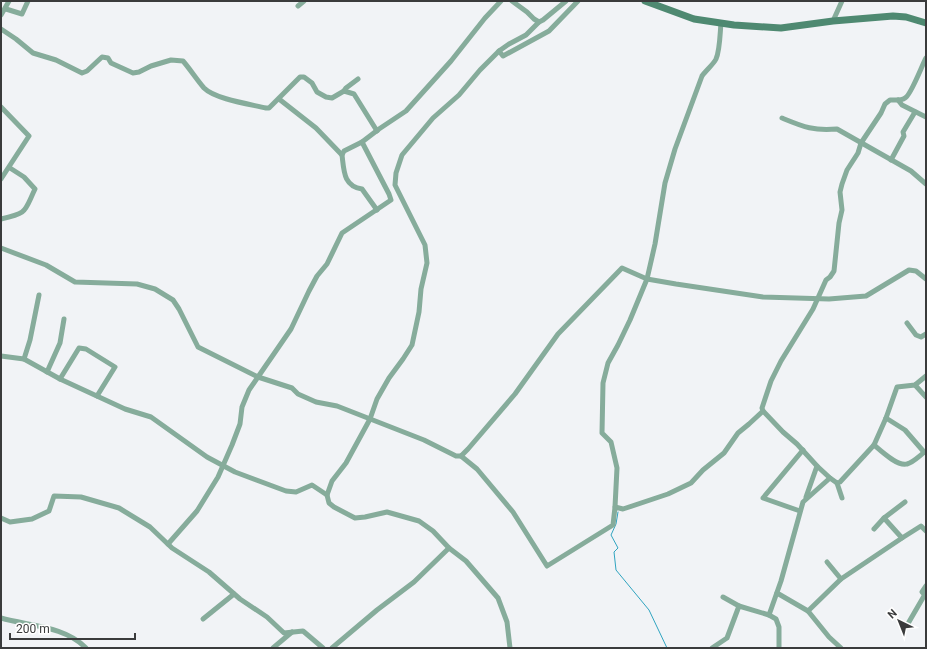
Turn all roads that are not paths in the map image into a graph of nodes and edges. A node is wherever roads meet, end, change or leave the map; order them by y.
1 (1, 1) edge
2 (28, 1) edge
3 (304, 1) edge
4 (501, 1) edge
5 (512, 1) edge
6 (566, 1) edge
7 (578, 1) edge
8 (646, 1) edge
9 (842, 1) edge
10 (7, 5) edge
11 (298, 6) dead end
12 (1, 15) edge
13 (833, 21) junction
14 (539, 22) junction
15 (721, 23) junction
16 (926, 23) edge
17 (1, 29) edge
18 (499, 51) junction
19 (926, 58) edge
20 (358, 79) dead end
21 (344, 91) junction
22 (280, 98) junction
23 (898, 100) junction
24 (1, 107) edge
25 (915, 112) junction
26 (926, 117) edge
27 (782, 118) dead end
28 (377, 131) junction
29 (362, 142) junction
30 (860, 143) junction
31 (342, 155) junction
32 (891, 160) junction
33 (10, 168) junction
34 (1, 179) edge
35 (926, 184) edge
36 (399, 195) junction
37 (391, 200) junction
38 (377, 210) junction
39 (1, 218) edge
40 (1, 248) edge
41 (647, 278) junction
42 (926, 279) edge
43 (39, 295) dead end
44 (817, 298) junction
45 (64, 320) dead end
46 (907, 323) dead end
47 (926, 334) edge
48 (1, 356) edge
49 (24, 359) junction
50 (47, 372) junction
51 (258, 376) junction
52 (926, 376) edge
53 (60, 379) junction
54 (915, 385) junction
55 (97, 396) junction
56 (926, 397) edge
57 (763, 411) junction
58 (886, 418) junction
59 (370, 419) junction
60 (874, 445) junction
61 (803, 450) junction
62 (925, 452) edge
63 (462, 456) junction
64 (223, 466) junction
65 (817, 466) junction
66 (830, 478) junction
67 (837, 483) junction
68 (327, 495) junction
69 (805, 498) junction
70 (842, 498) dead end
71 (905, 502) dead end
72 (615, 507) junction
73 (800, 511) junction
74 (1, 518) edge
75 (884, 518) junction
76 (874, 529) dead end
77 (926, 531) edge
78 (902, 538) junction
79 (168, 544) junction
80 (449, 548) junction
81 (827, 562) dead end
82 (841, 579) junction
83 (926, 586) edge
84 (777, 593) junction
85 (234, 594) junction
86 (925, 596) edge
87 (723, 597) dead end
88 (739, 606) junction
89 (808, 611) junction
90 (769, 615) junction
91 (1, 618) edge
92 (203, 619) dead end
93 (906, 627) dead end
94 (292, 632) junction
95 (86, 648) edge
96 (273, 648) edge
97 (323, 648) edge
98 (332, 648) edge
99 (510, 648) edge
100 (712, 648) edge
101 (779, 648) edge
102 (841, 648) edge

1 - 10 street
2 - 10 street
3 - 11 street
4 - 28 street
5 - 14 street
6 - 14 street
7 - 18 street
8 - 15 main road
9 - 13 street
10 - 12 street
13 - 15 main road
13 - 16 main road
14 - 18 street
15 - 41 street
17 - 22 street
18 - 36 street
19 - 23 street
20 - 21 street
21 - 22 street
21 - 28 street
22 - 31 street
23 - 25 street
23 - 30 street
24 - 33 street
25 - 26 street
25 - 32 street
27 - 30 street
28 - 29 street
29 - 31 street
29 - 37 street
30 - 32 street
30 - 44 street
31 - 38 street
32 - 35 street
33 - 34 street
33 - 39 street
36 - 37 street
36 - 59 street
37 - 38 street
38 - 51 street
40 - 51 street
41 - 44 street
41 - 63 street
41 - 72 street
42 - 44 street
43 - 49 street
44 - 57 street
45 - 50 street
46 - 47 street
48 - 49 street
49 - 50 street
50 - 53 street
51 - 59 street
51 - 64 street
52 - 54 street
53 - 55 street
53 - 55 street
54 - 56 street
54 - 58 street
55 - 64 street
57 - 61 street
57 - 72 street
58 - 60 street
58 - 62 street
59 - 63 street
59 - 68 street
60 - 62 street
60 - 67 street
61 - 65 street
61 - 73 street
63 - 72 street
64 - 68 street
64 - 79 street
65 - 66 street
65 - 69 street
66 - 67 street
66 - 69 street
67 - 70 street
68 - 80 street
69 - 73 street
71 - 75 street
73 - 84 street
74 - 79 street
75 - 76 street
75 - 78 street
77 - 78 street
78 - 82 street
79 - 85 street
80 - 98 street
80 - 99 street
81 - 82 street
82 - 89 street
83 - 86 street
84 - 89 street
84 - 90 street
85 - 92 street
85 - 94 street
86 - 93 street
87 - 88 street
88 - 90 street
88 - 100 street
89 - 102 street
90 - 101 street
91 - 95 street
94 - 96 street
94 - 97 street

